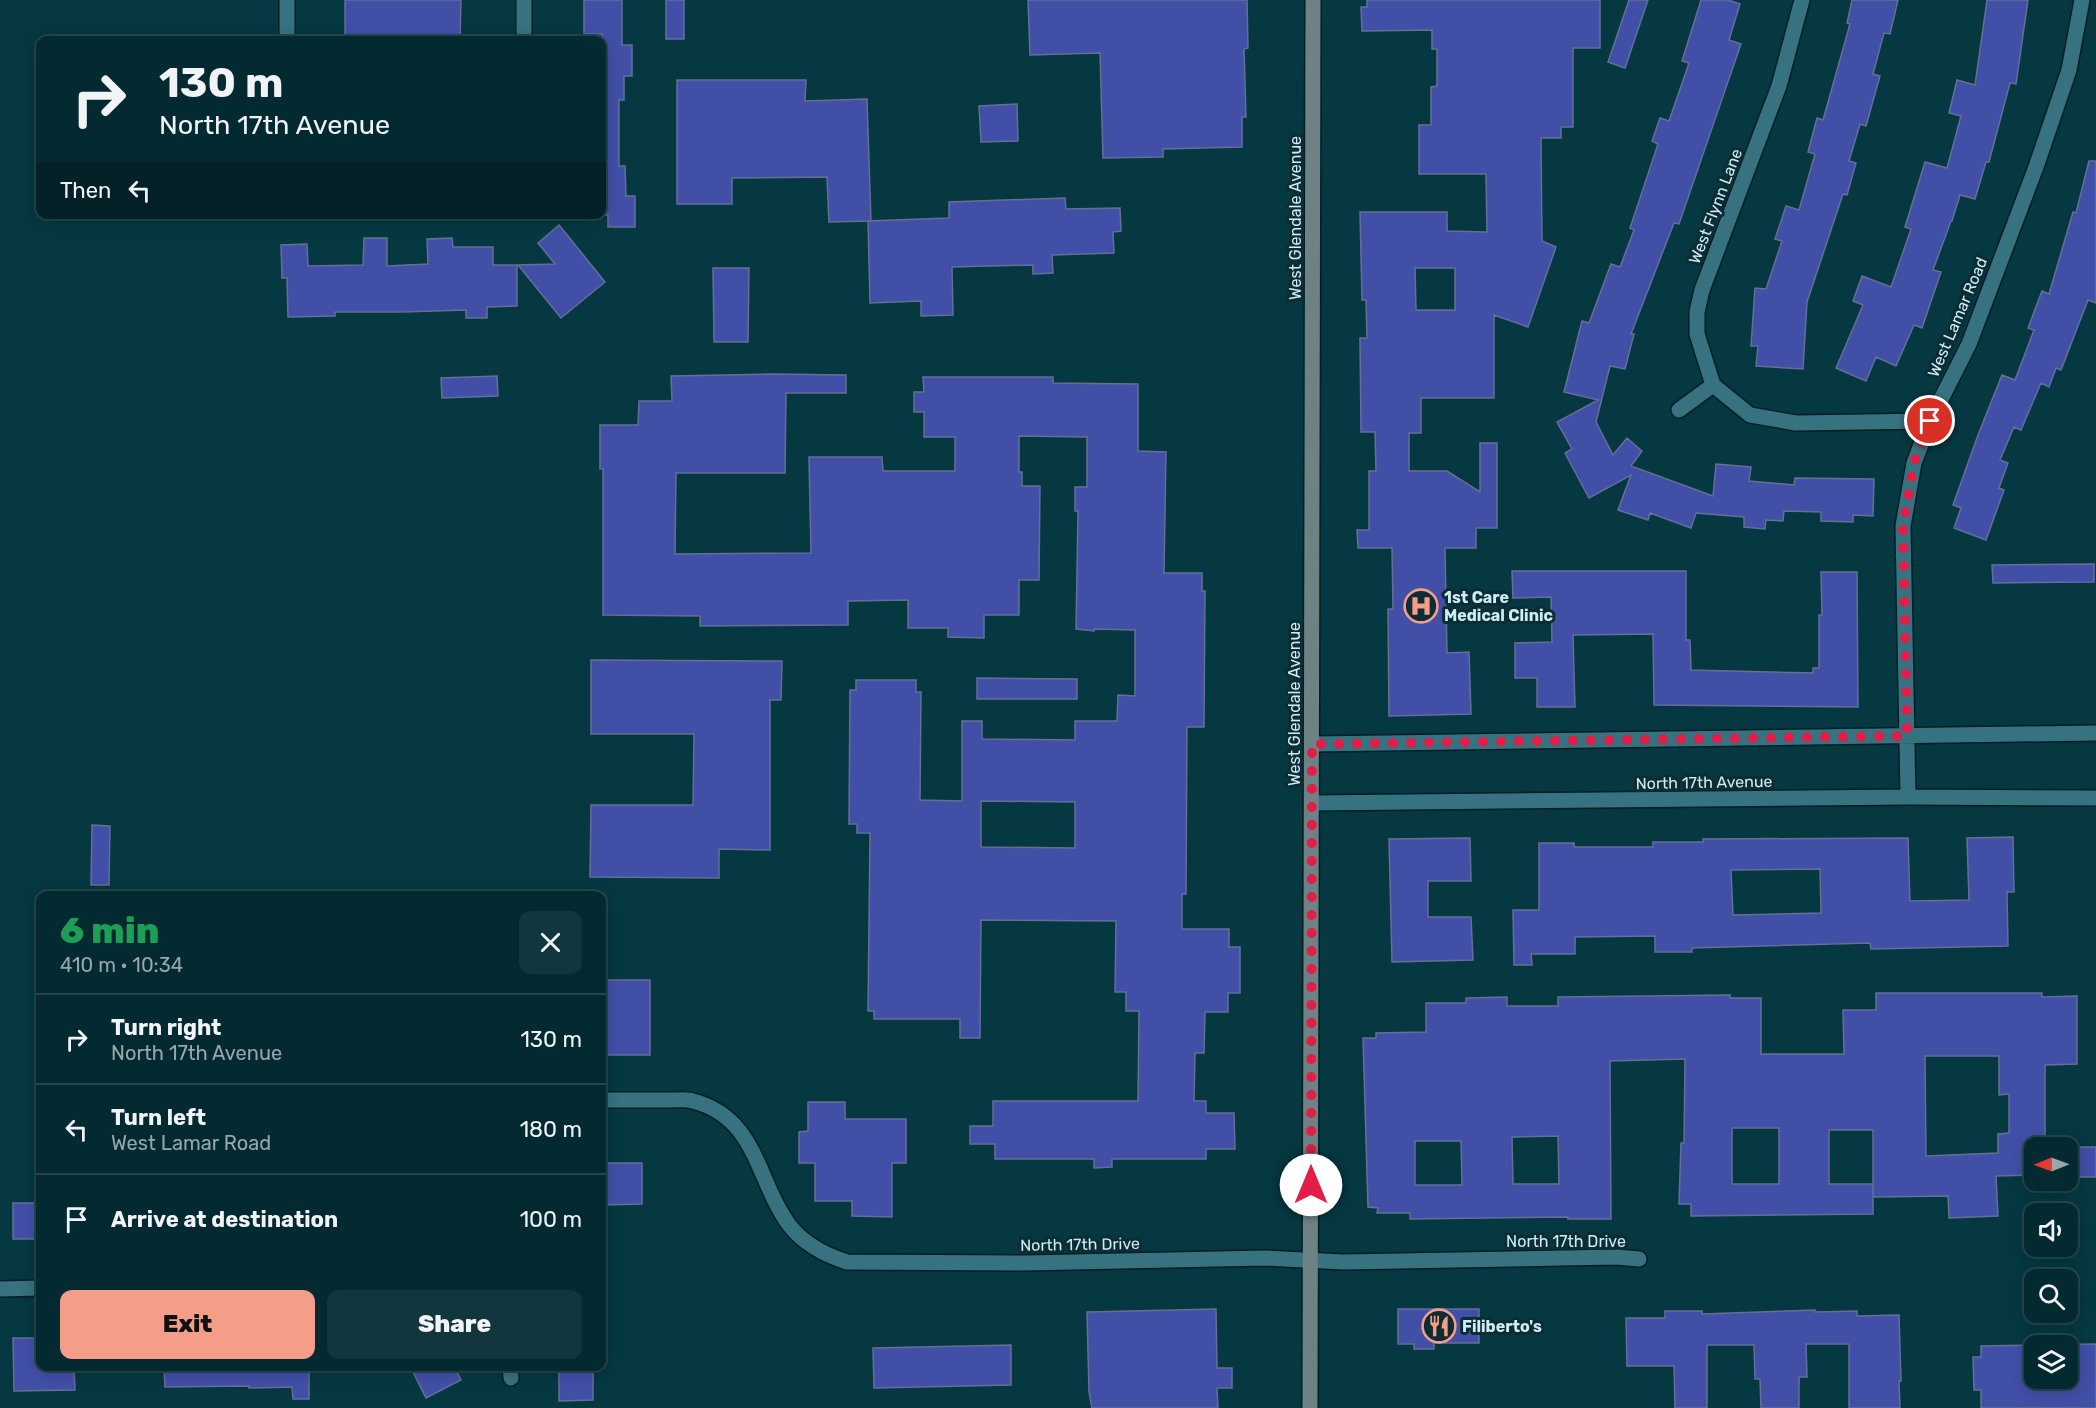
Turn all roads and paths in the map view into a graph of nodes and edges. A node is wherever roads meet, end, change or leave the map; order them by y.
1 (288, 0) edge
2 (524, 0) edge
3 (1313, 0) edge
4 (1802, 0) edge
5 (2082, 0) edge
6 (287, 36) edge
7 (524, 36) edge
8 (1713, 386) junction
9 (1679, 410) dead end
10 (1930, 421) junction
11 (2096, 733) edge
12 (1907, 736) junction
13 (1312, 744) junction
14 (1908, 797) junction
15 (2096, 798) edge
16 (1312, 803) junction
17 (606, 1100) edge
18 (1639, 1259) dead end
19 (1311, 1260) junction
20 (36, 1288) edge
21 (0, 1289) edge
22 (1310, 1408) edge

1 - 6 street
2 - 7 street
3 - 13 main road, West Glendale Avenue
4 - 8 street, West Flynn Lane
5 - 10 street, West Lamar Road
8 - 9 street
8 - 10 street
10 - 12 street, West Lamar Road
11 - 12 street
12 - 13 street
12 - 14 street, West Lamar Road
13 - 16 main road, West Glendale Avenue
14 - 15 street, North 17th Avenue
14 - 16 street, North 17th Avenue
16 - 19 main road, West Glendale Avenue
17 - 19 street, North 17th Drive
18 - 19 street, North 17th Drive
19 - 22 main road, West Glendale Avenue
20 - 21 street

